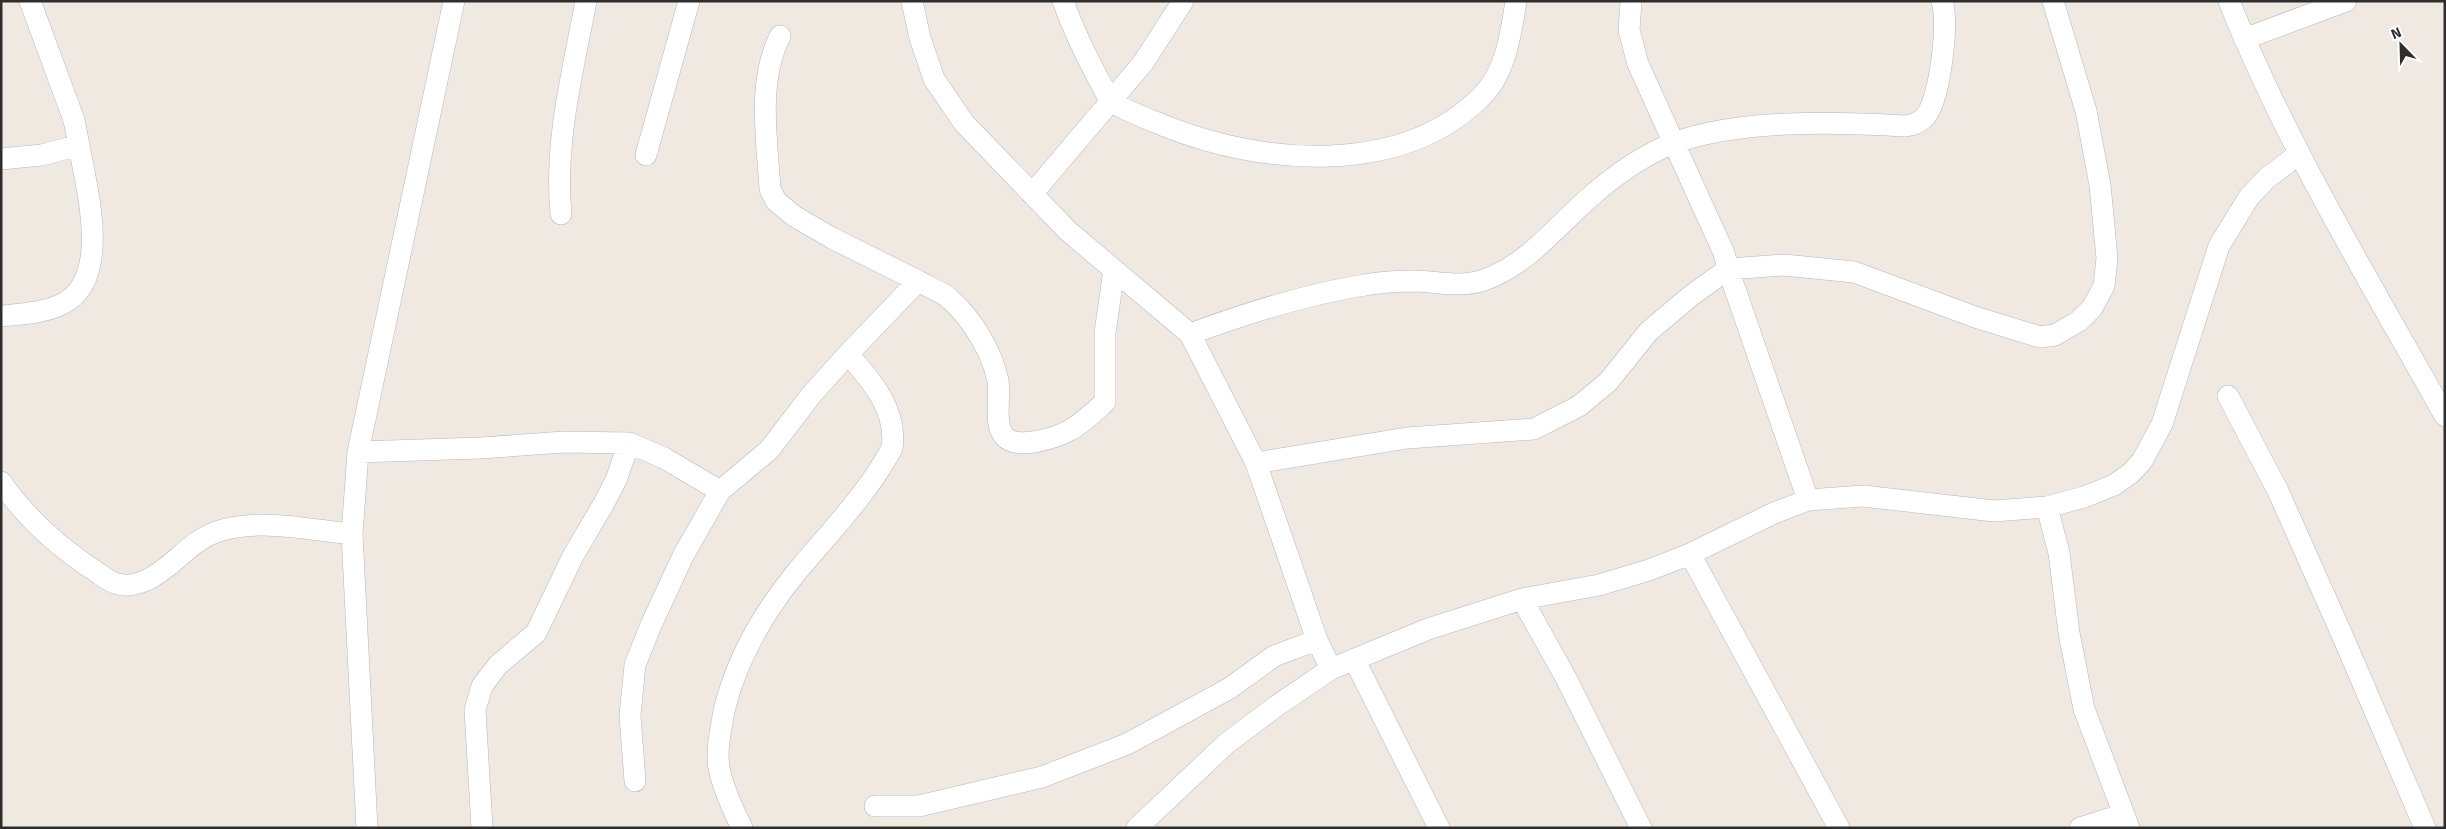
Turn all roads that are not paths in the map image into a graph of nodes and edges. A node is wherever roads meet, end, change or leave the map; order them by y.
1 (30, 1) edge
2 (454, 1) edge
3 (586, 1) edge
4 (689, 1) edge
5 (912, 1) edge
6 (1063, 1) edge
7 (1183, 1) edge
8 (1516, 1) edge
9 (1631, 1) edge
10 (1942, 1) edge
11 (2053, 1) edge
12 (2229, 1) edge
13 (2346, 1) edge
14 (780, 36) dead end
15 (2244, 39) junction
16 (1110, 100) junction
17 (1675, 143) junction
18 (79, 145) junction
19 (2299, 154) junction
20 (646, 155) dead end
21 (1, 159) edge
22 (1032, 194) junction
23 (561, 214) dead end
24 (1728, 269) junction
25 (1114, 270) junction
26 (918, 281) junction
27 (1, 316) edge
28 (1190, 334) junction
29 (848, 354) junction
30 (2228, 396) dead end
31 (2445, 416) edge
32 (629, 443) junction
33 (358, 452) junction
34 (1256, 463) junction
35 (1, 482) edge
36 (720, 492) junction
37 (1808, 500) junction
38 (2048, 507) junction
39 (352, 534) junction
40 (1690, 554) junction
41 (1522, 599) junction
42 (1318, 640) junction
43 (1354, 659) junction
44 (1331, 669) junction
45 (635, 782) dead end
46 (875, 806) dead end
47 (2127, 821) edge
48 (367, 828) edge
49 (482, 828) edge
50 (742, 828) edge
51 (1137, 828) edge
52 (1439, 828) edge
53 (1641, 828) edge
54 (1839, 828) edge
55 (2080, 828) edge
56 (2425, 828) edge

1 - 18 street
2 - 33 street
3 - 23 street
4 - 20 street
5 - 22 street
6 - 16 street
7 - 16 street
8 - 16 street
9 - 17 street
10 - 17 street
11 - 24 street
12 - 15 street
13 - 15 street
14 - 26 street
15 - 19 street
16 - 22 street
17 - 24 street
17 - 28 street
18 - 21 street
18 - 27 street
19 - 31 street
19 - 38 street
22 - 25 street
24 - 34 street
24 - 37 street
25 - 26 street
25 - 28 street
26 - 29 street
28 - 34 street
29 - 36 street
29 - 50 street
30 - 56 street
32 - 33 street
32 - 36 street
32 - 49 street
33 - 39 street
34 - 42 street
35 - 39 street
36 - 45 street
37 - 38 street
37 - 40 street
38 - 47 street
39 - 48 street
40 - 41 street
40 - 54 street
41 - 43 street
41 - 53 street
42 - 44 street
42 - 46 street
43 - 44 street
43 - 52 street
44 - 51 street
47 - 55 street

